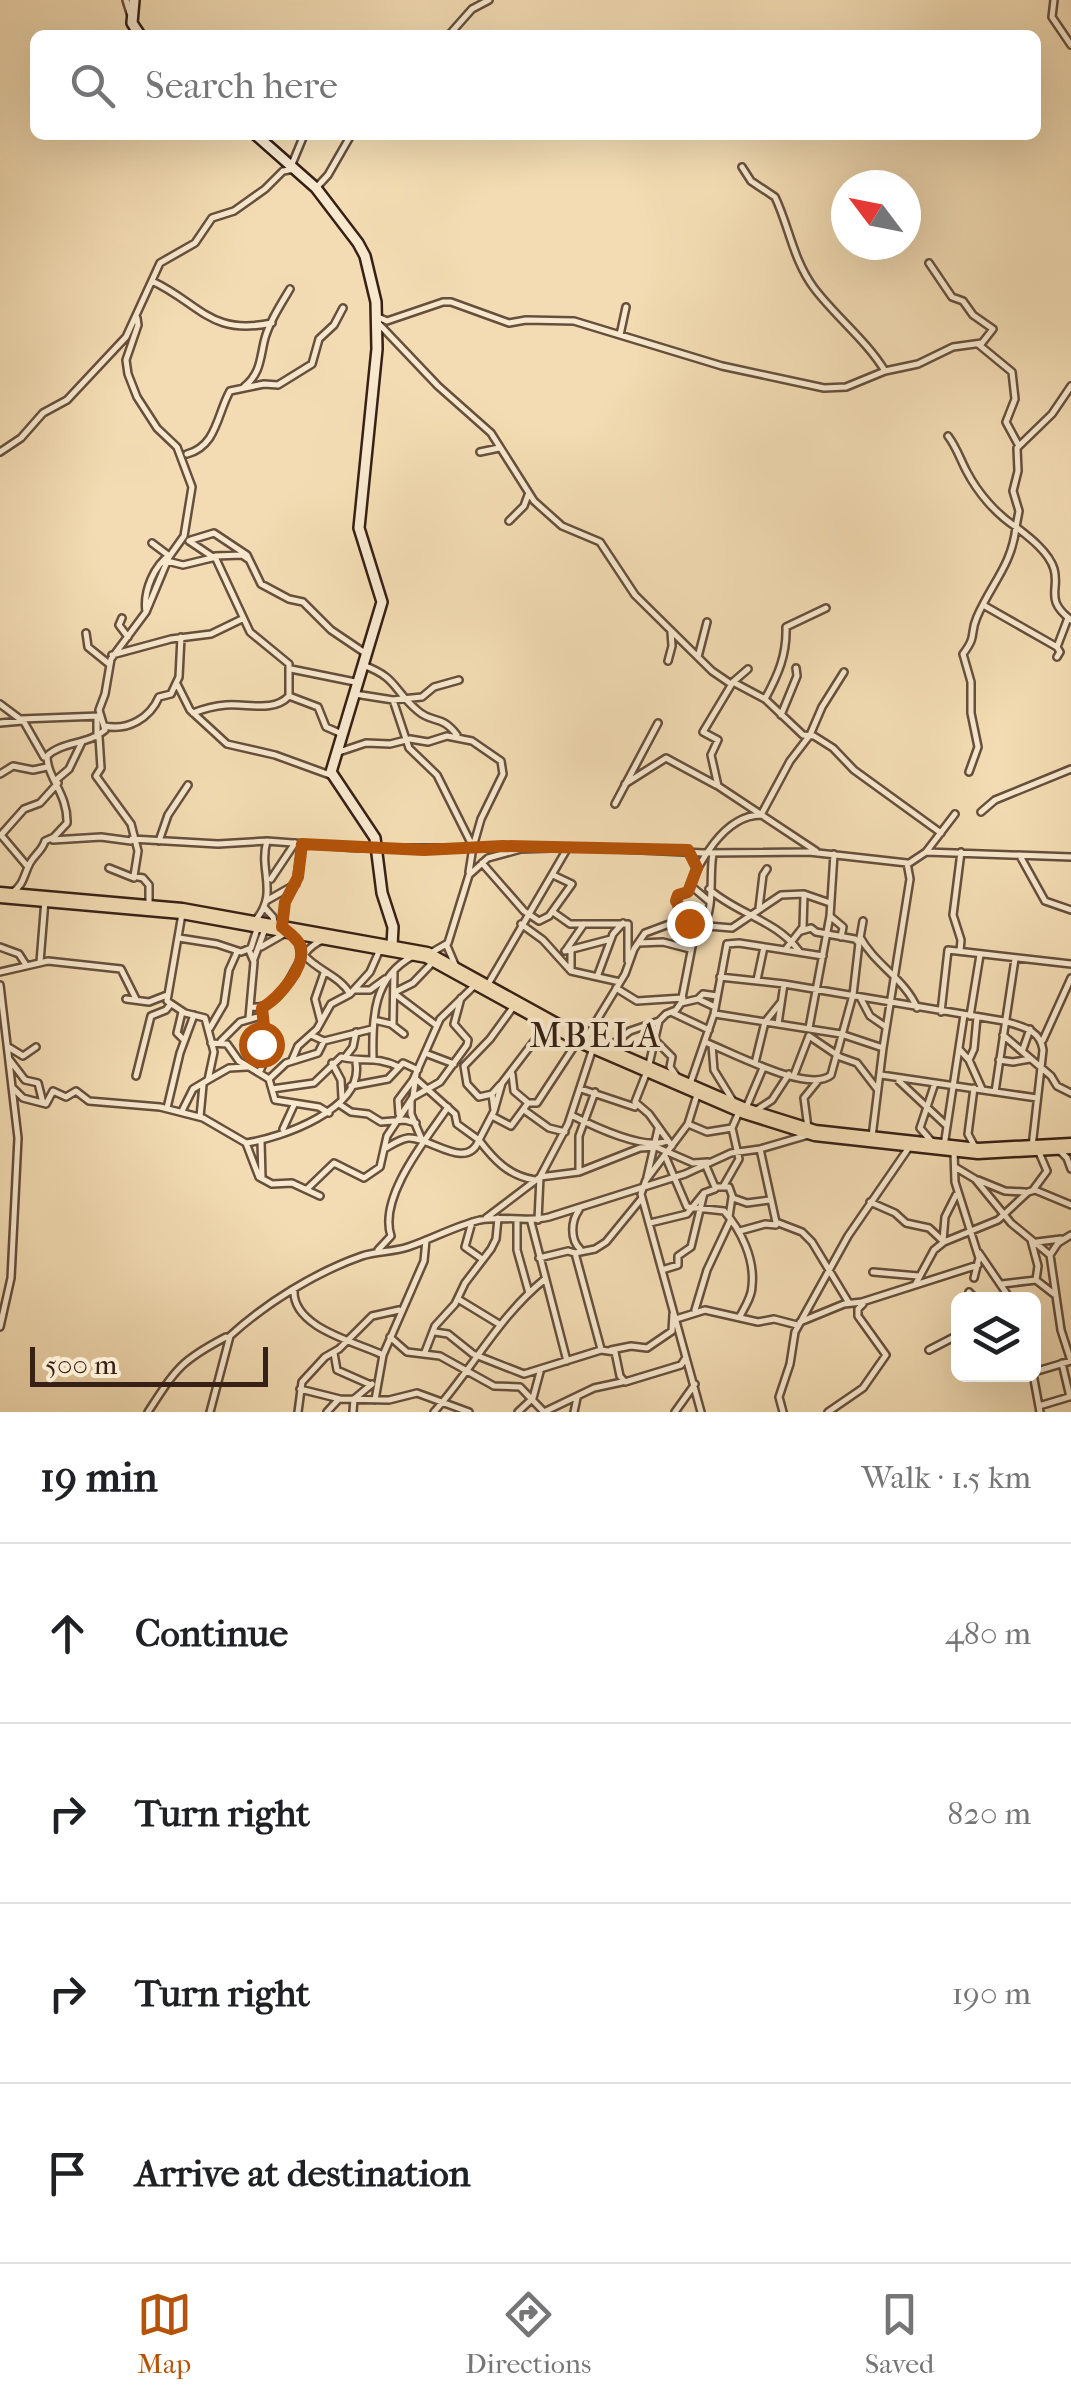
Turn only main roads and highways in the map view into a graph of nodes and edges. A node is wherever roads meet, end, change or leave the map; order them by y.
1 (4, 895) edge
2 (1063, 1147) edge

1 - 2 highway

